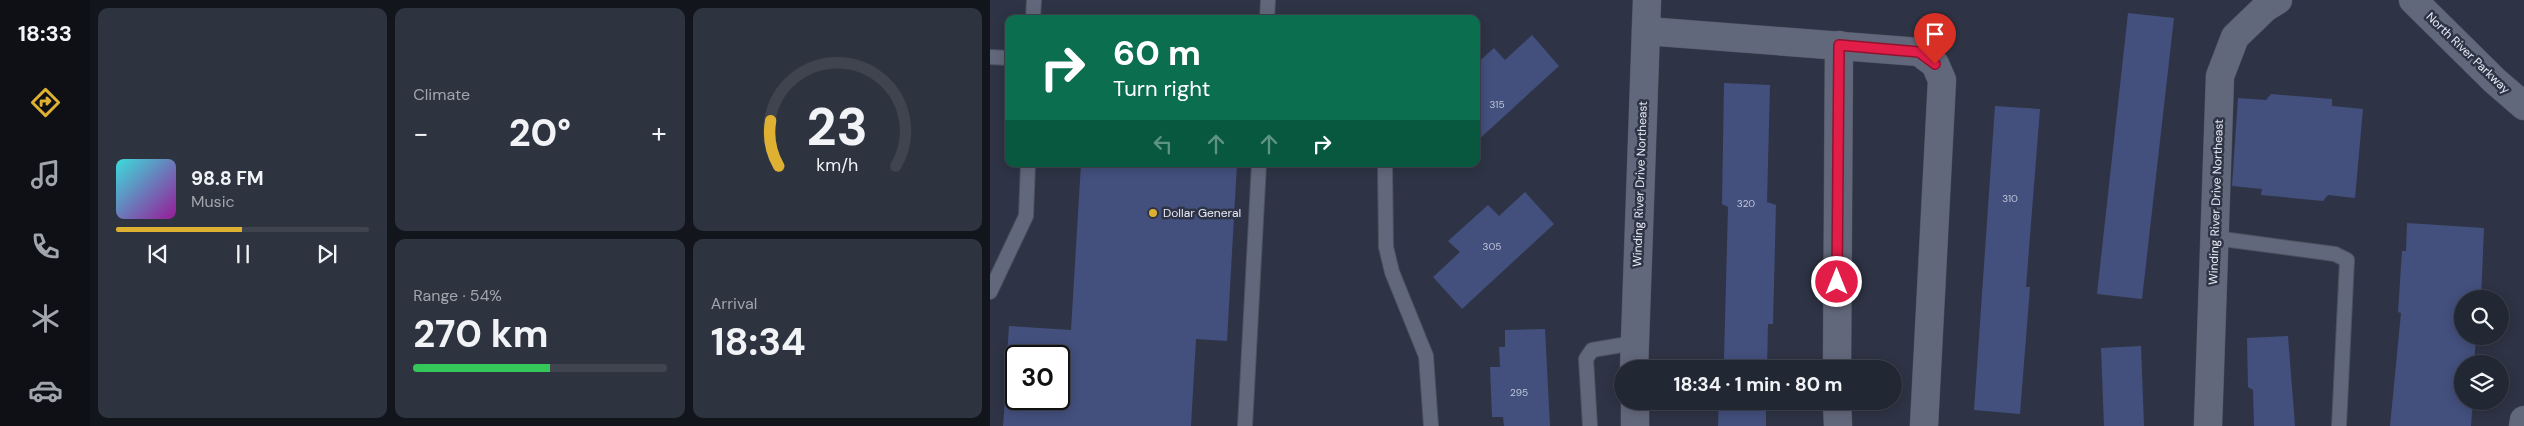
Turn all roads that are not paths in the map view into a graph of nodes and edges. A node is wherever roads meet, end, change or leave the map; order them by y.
1 (1034, 0) edge
2 (1268, 0) edge
3 (1647, 0) edge
4 (2278, 0) edge
5 (2413, 0) edge
6 (1033, 15) edge
7 (1267, 15) edge
8 (1646, 31) junction
9 (1839, 45) junction
10 (990, 57) edge
11 (1005, 58) edge
12 (2524, 106) edge
13 (1028, 167) edge
14 (1259, 167) edge
15 (1385, 167) edge
16 (2215, 238) junction
17 (990, 292) edge
18 (1634, 356) edge
19 (1837, 360) edge
20 (1635, 410) edge
21 (1838, 410) edge
22 (2524, 420) edge
23 (1245, 426) edge
24 (1431, 426) edge
25 (1590, 426) edge
26 (1635, 426) edge
27 (1838, 426) edge
28 (1924, 426) edge
29 (2208, 426) edge
30 (2339, 426) edge
31 (2523, 426) edge

1 - 6 lane
2 - 7 lane
3 - 8 street, Winding River Drive Northeast
4 - 16 street, Winding River Drive Northeast
5 - 12 street, North River Parkway
8 - 9 street
8 - 18 street, Winding River Drive Northeast
9 - 19 street
9 - 28 street
10 - 11 lane
13 - 17 lane
14 - 23 lane
15 - 24 lane
16 - 29 street, Winding River Drive Northeast
16 - 30 lane
18 - 25 lane
20 - 26 street
21 - 27 street
22 - 31 street

